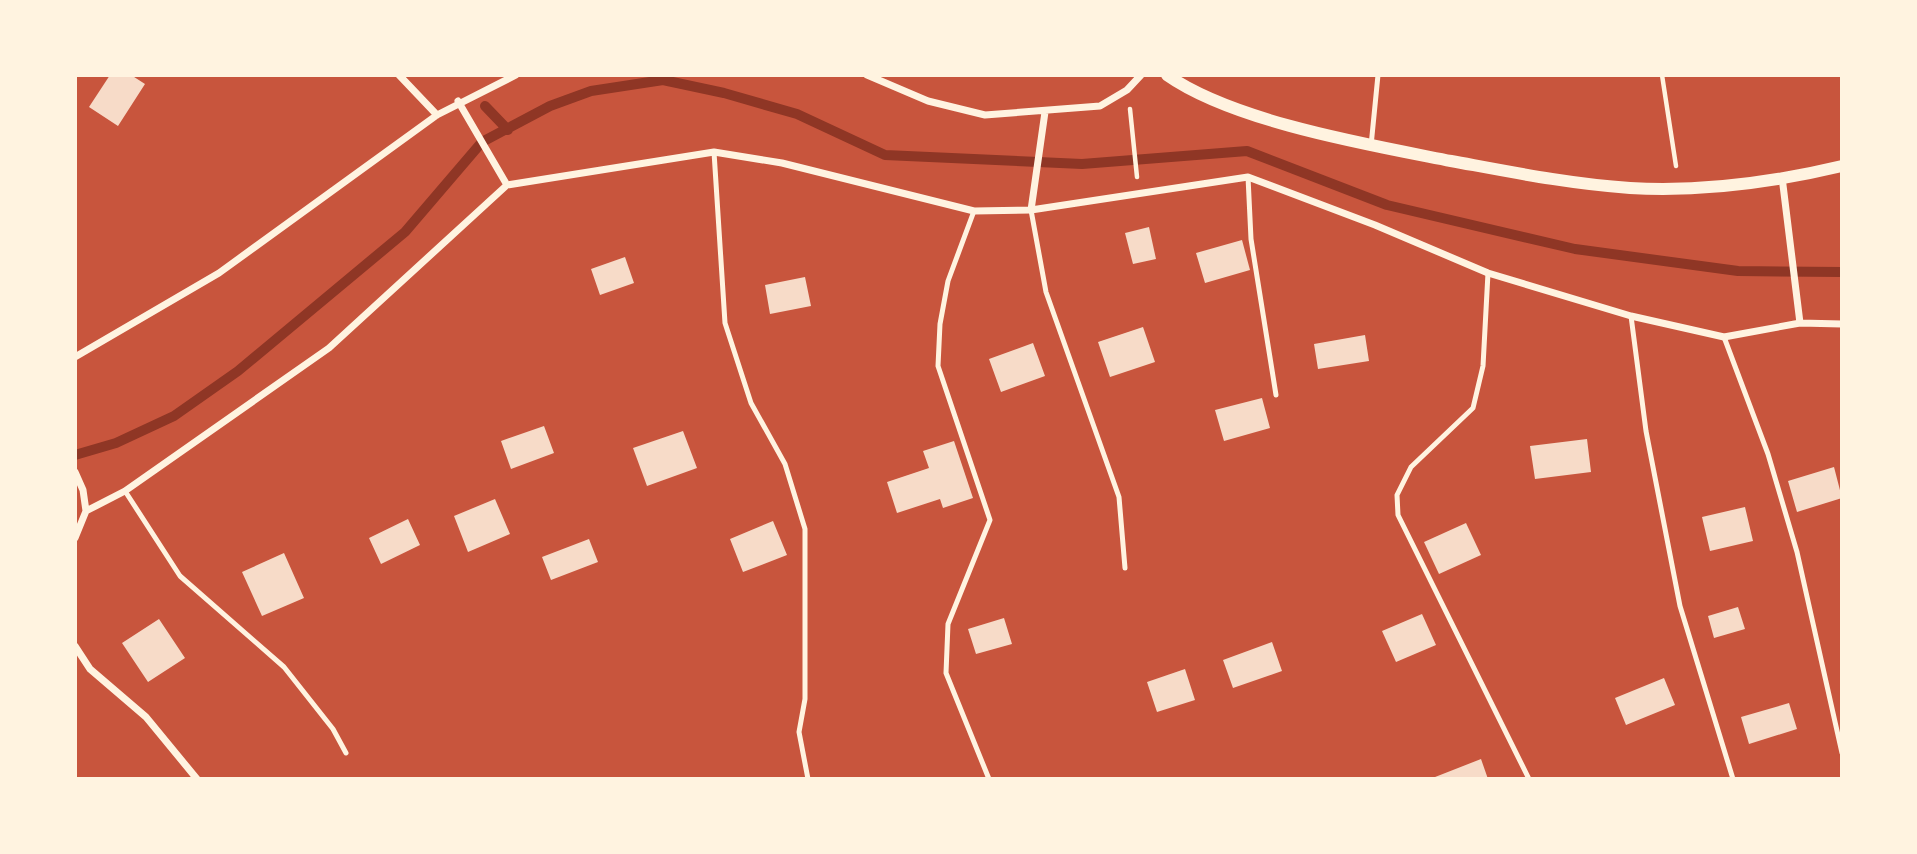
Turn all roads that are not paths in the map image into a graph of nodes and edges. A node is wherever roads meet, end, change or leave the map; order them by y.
1 (399, 75) edge
2 (516, 75) edge
3 (867, 75) edge
4 (1141, 75) edge
5 (1167, 75) edge
6 (1378, 75) edge
7 (458, 102) junction
8 (1045, 112) junction
9 (437, 115) junction
10 (1371, 146) junction
11 (714, 152) junction
12 (1842, 166) edge
13 (1248, 177) junction
14 (1782, 177) junction
15 (507, 185) junction
16 (1031, 210) junction
17 (974, 211) junction
18 (1488, 273) junction
19 (1631, 316) junction
20 (1800, 323) junction
21 (1842, 324) edge
22 (1724, 337) junction
23 (75, 357) edge
24 (1276, 395) dead end
25 (75, 472) edge
26 (125, 491) junction
27 (86, 511) junction
28 (75, 538) edge
29 (1125, 568) dead end
30 (75, 646) edge
31 (1842, 752) edge
32 (346, 753) dead end
33 (197, 779) edge
34 (808, 779) edge
35 (989, 779) edge
36 (1529, 779) edge
37 (1733, 779) edge

1 - 9 street
2 - 7 street
3 - 8 street
4 - 8 street
5 - 10 street
6 - 10 lane
7 - 9 street
7 - 15 street
8 - 16 street
9 - 23 street
10 - 14 street
11 - 15 street
11 - 17 street
11 - 34 lane
12 - 14 street
13 - 16 street
13 - 18 street
13 - 24 lane
14 - 20 street
15 - 26 street
16 - 17 street
16 - 29 lane
17 - 35 lane
18 - 19 street
18 - 36 lane
19 - 22 street
19 - 37 lane
20 - 21 street
20 - 22 street
22 - 31 lane
25 - 27 street
26 - 27 street
26 - 32 lane
27 - 28 street
30 - 33 street

